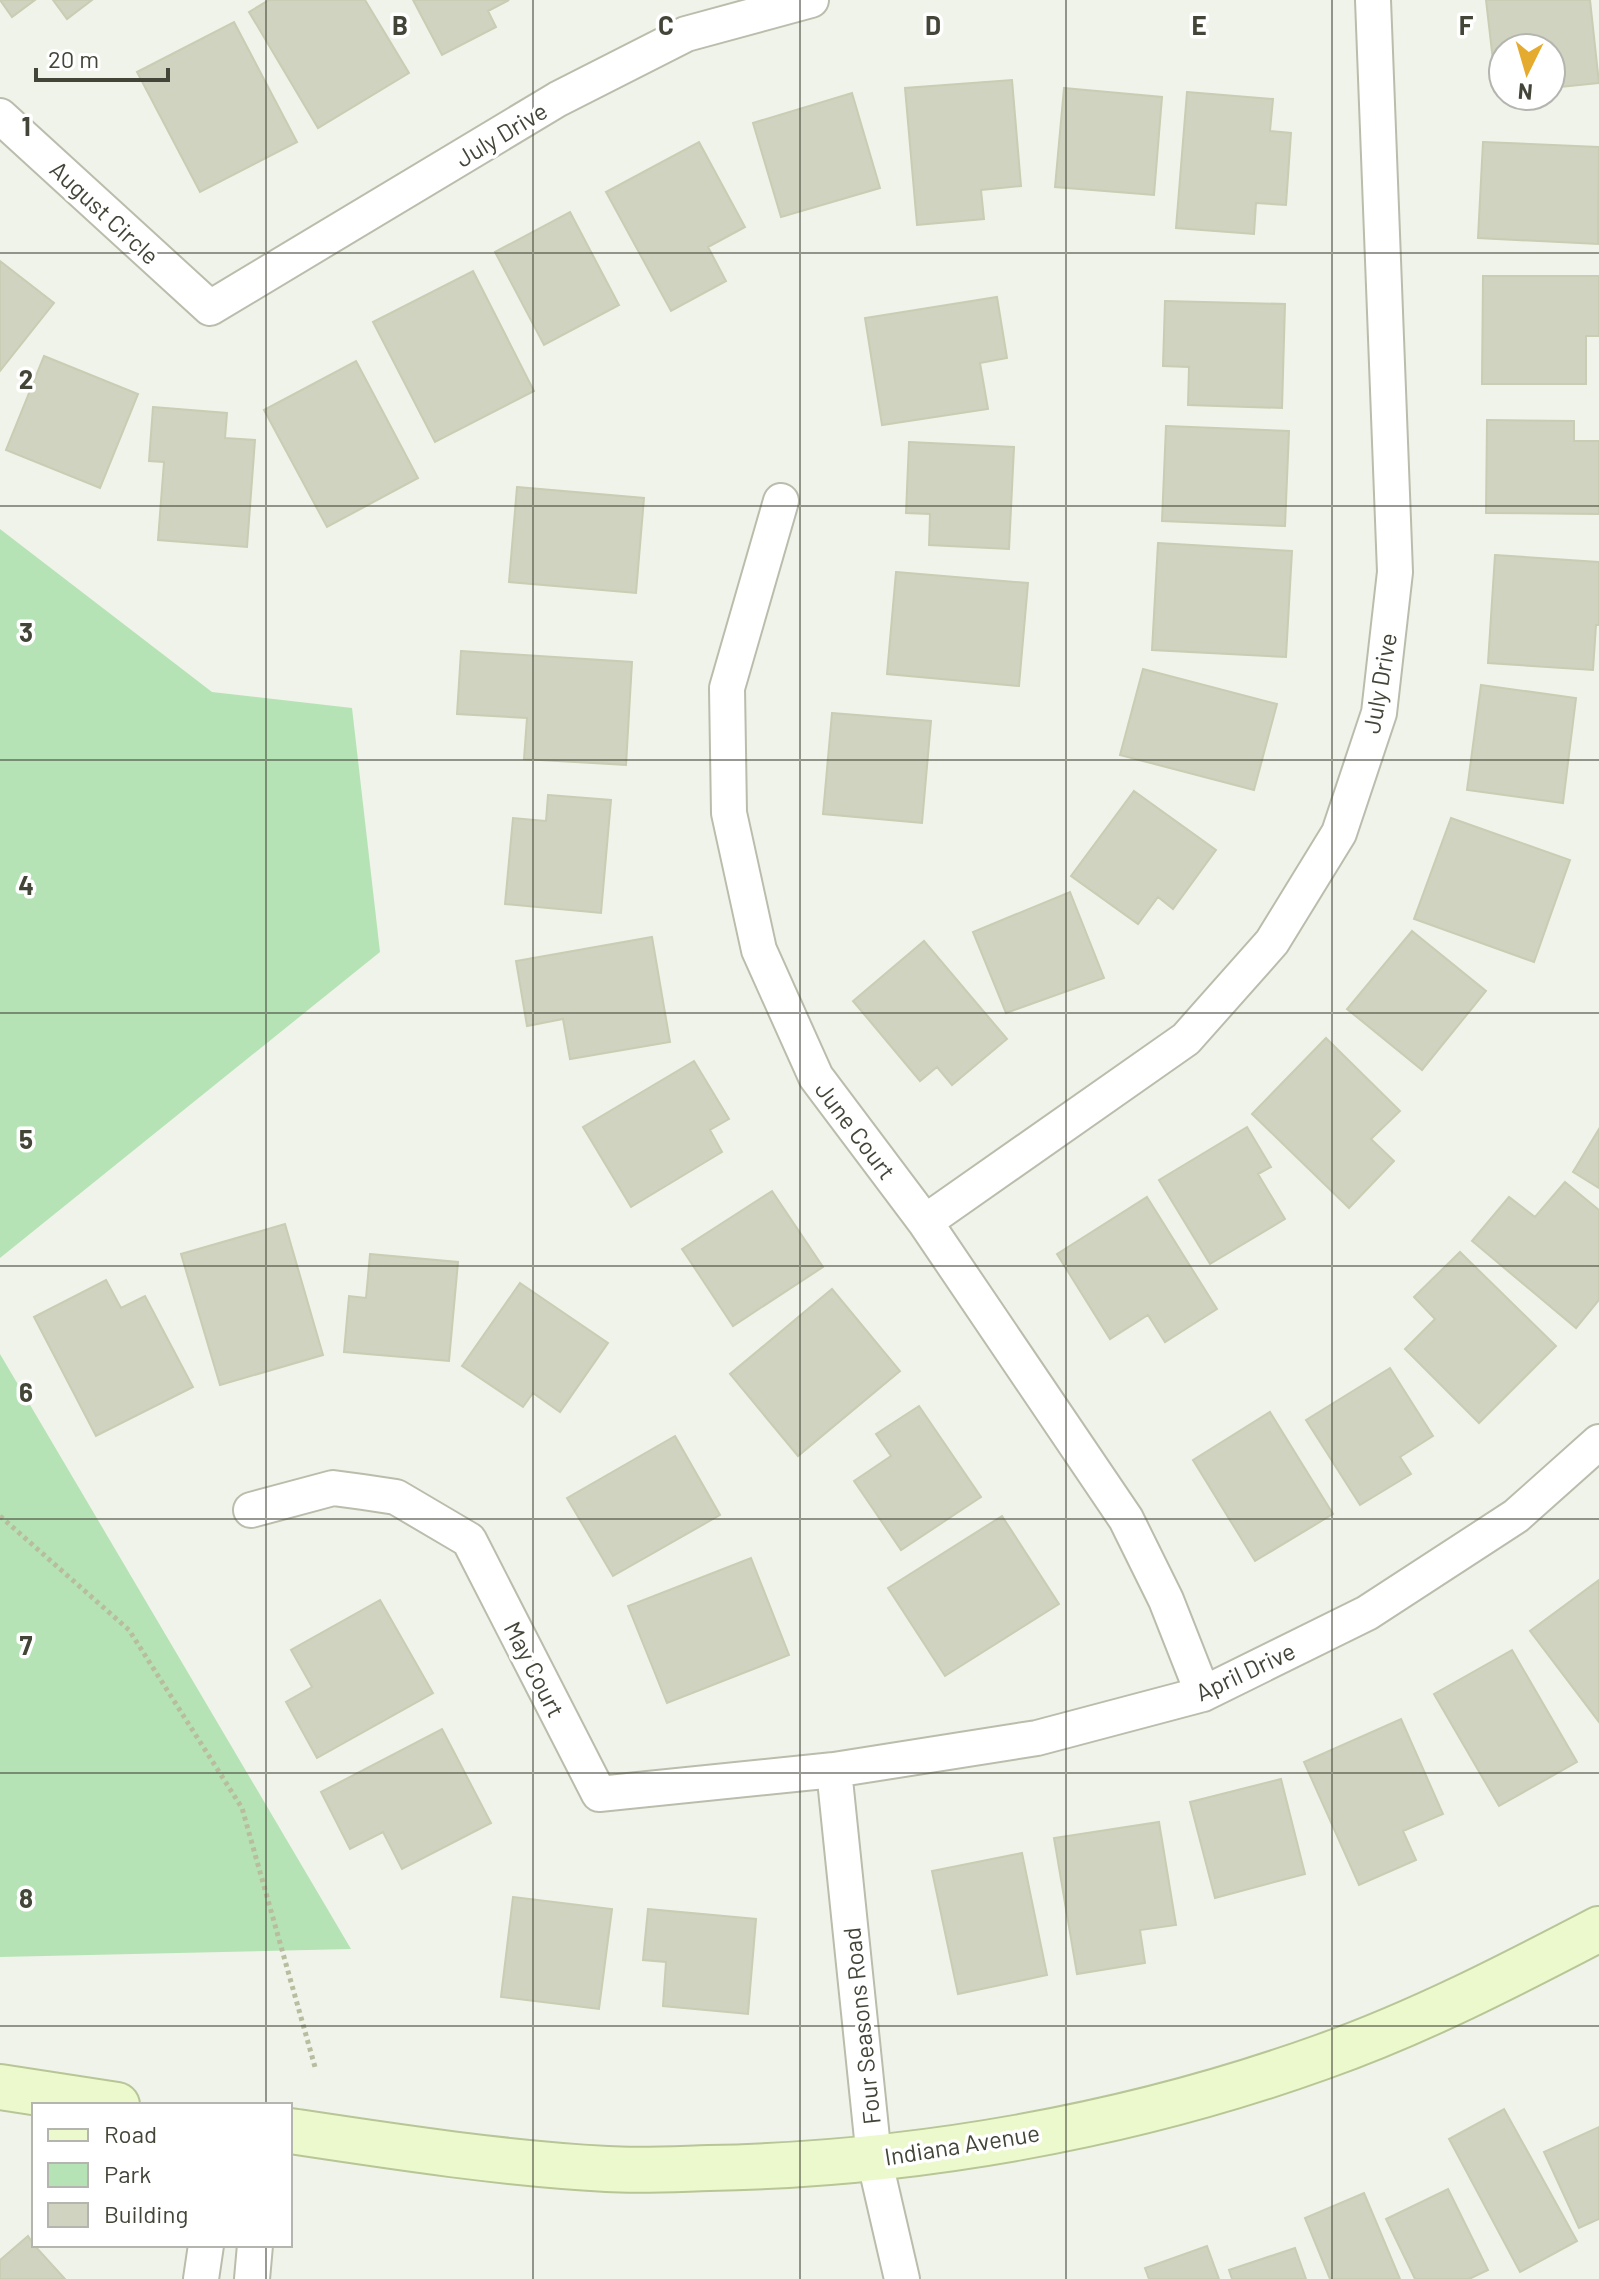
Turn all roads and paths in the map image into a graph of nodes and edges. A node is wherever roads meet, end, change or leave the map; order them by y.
1 (811, 0) edge
2 (1373, 0) edge
3 (0, 116) edge
4 (210, 308) joint
5 (781, 501) dead end
6 (925, 1222) junction
7 (1599, 1442) edge
8 (251, 1510) dead end
9 (0, 1516) edge
10 (1203, 1694) junction
11 (834, 1770) junction
12 (1599, 1929) edge
13 (315, 2067) dead end
14 (0, 2087) edge
15 (104, 2103) edge
16 (292, 2131) edge
17 (874, 2158) junction
18 (206, 2247) edge
19 (255, 2247) edge
20 (201, 2279) edge
21 (252, 2279) edge
22 (902, 2279) edge

1 - 4 street, July Drive
2 - 6 street, July Drive
3 - 4 street, August Circle
5 - 6 street, June Court
6 - 10 street, June Court
7 - 10 street, April Drive
8 - 11 street, May Court
9 - 13 path
10 - 11 street, April Drive
11 - 17 street, Four Seasons Road
12 - 17 street, Indiana Avenue
14 - 15 street
16 - 17 street, Indiana Avenue
17 - 22 street, Four Seasons Road
18 - 20 street
19 - 21 street

